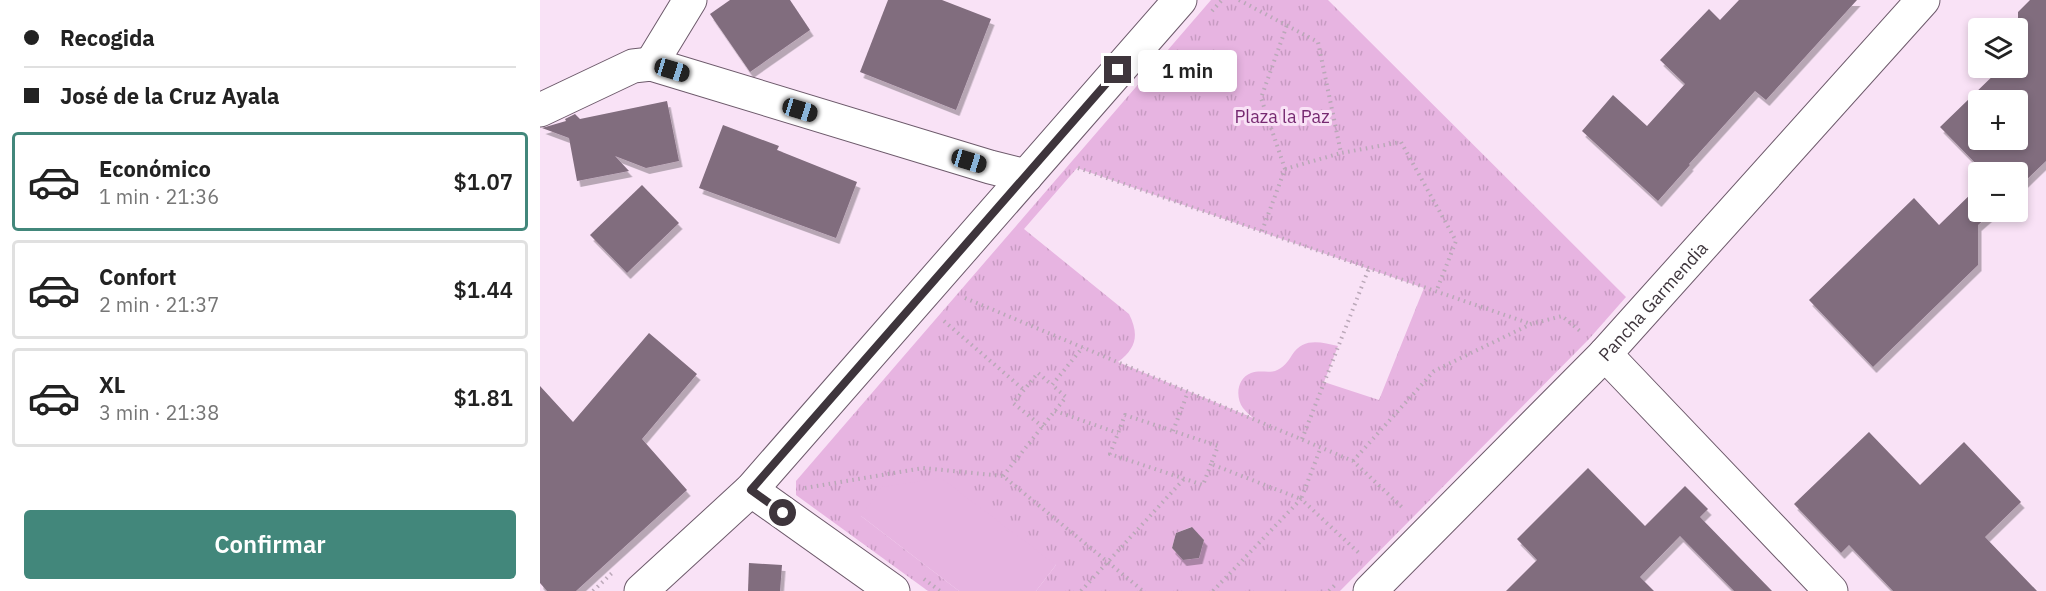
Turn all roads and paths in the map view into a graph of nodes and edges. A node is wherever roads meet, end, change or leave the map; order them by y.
1 (690, 0) edge
2 (1180, 0) edge
3 (1239, 0) edge
4 (1923, 0) edge
5 (1287, 25) junction
6 (651, 64) junction
7 (540, 110) edge
8 (1341, 153) junction
9 (1077, 168) dead end
10 (1285, 169) junction
11 (1026, 176) junction
12 (1262, 231) junction
13 (1369, 268) junction
14 (1436, 292) junction
15 (965, 298) dead end
16 (944, 321) dead end
17 (1531, 324) junction
18 (1594, 344) junction
19 (1083, 347) junction
20 (1052, 385) junction
21 (1024, 390) junction
22 (1188, 392) junction
23 (1055, 411) junction
24 (1042, 427) junction
25 (1173, 431) junction
26 (1118, 433) junction
27 (1302, 440) junction
28 (1321, 447) junction
29 (1353, 461) junction
30 (1211, 464) junction
31 (1003, 476) junction
32 (1184, 479) junction
33 (805, 488) dead end
34 (751, 490) junction
35 (1301, 499) junction
36 (1407, 512) dead end
37 (1363, 557) dead end
38 (1108, 562) junction
39 (641, 591) edge
40 (893, 591) edge
41 (1081, 591) edge
42 (1143, 591) edge
43 (1213, 591) edge
44 (1370, 591) edge
45 (1831, 591) edge

1 - 6 street
2 - 11 street
3 - 5 path
4 - 18 street, Pancha Garmendia
5 - 8 path
5 - 10 path
6 - 7 street
6 - 11 street
8 - 10 path
8 - 14 path
9 - 12 path
10 - 12 path
11 - 34 street
12 - 13 path
13 - 14 path
13 - 27 path
14 - 17 path
15 - 19 path
16 - 21 path
17 - 18 path
17 - 29 path
18 - 44 street, Pancha Garmendia
18 - 45 street
19 - 20 path
19 - 22 path
20 - 21 path
20 - 23 path
21 - 24 path
22 - 25 path
22 - 27 path
23 - 24 path
23 - 26 path
24 - 31 path
25 - 26 path
25 - 30 path
26 - 32 path
27 - 28 path
28 - 29 path
28 - 35 path
29 - 36 path
30 - 32 path
30 - 35 path
31 - 33 path
31 - 38 path
32 - 38 path
34 - 39 street
34 - 40 street
35 - 37 path
35 - 43 path
38 - 41 path
38 - 42 path

